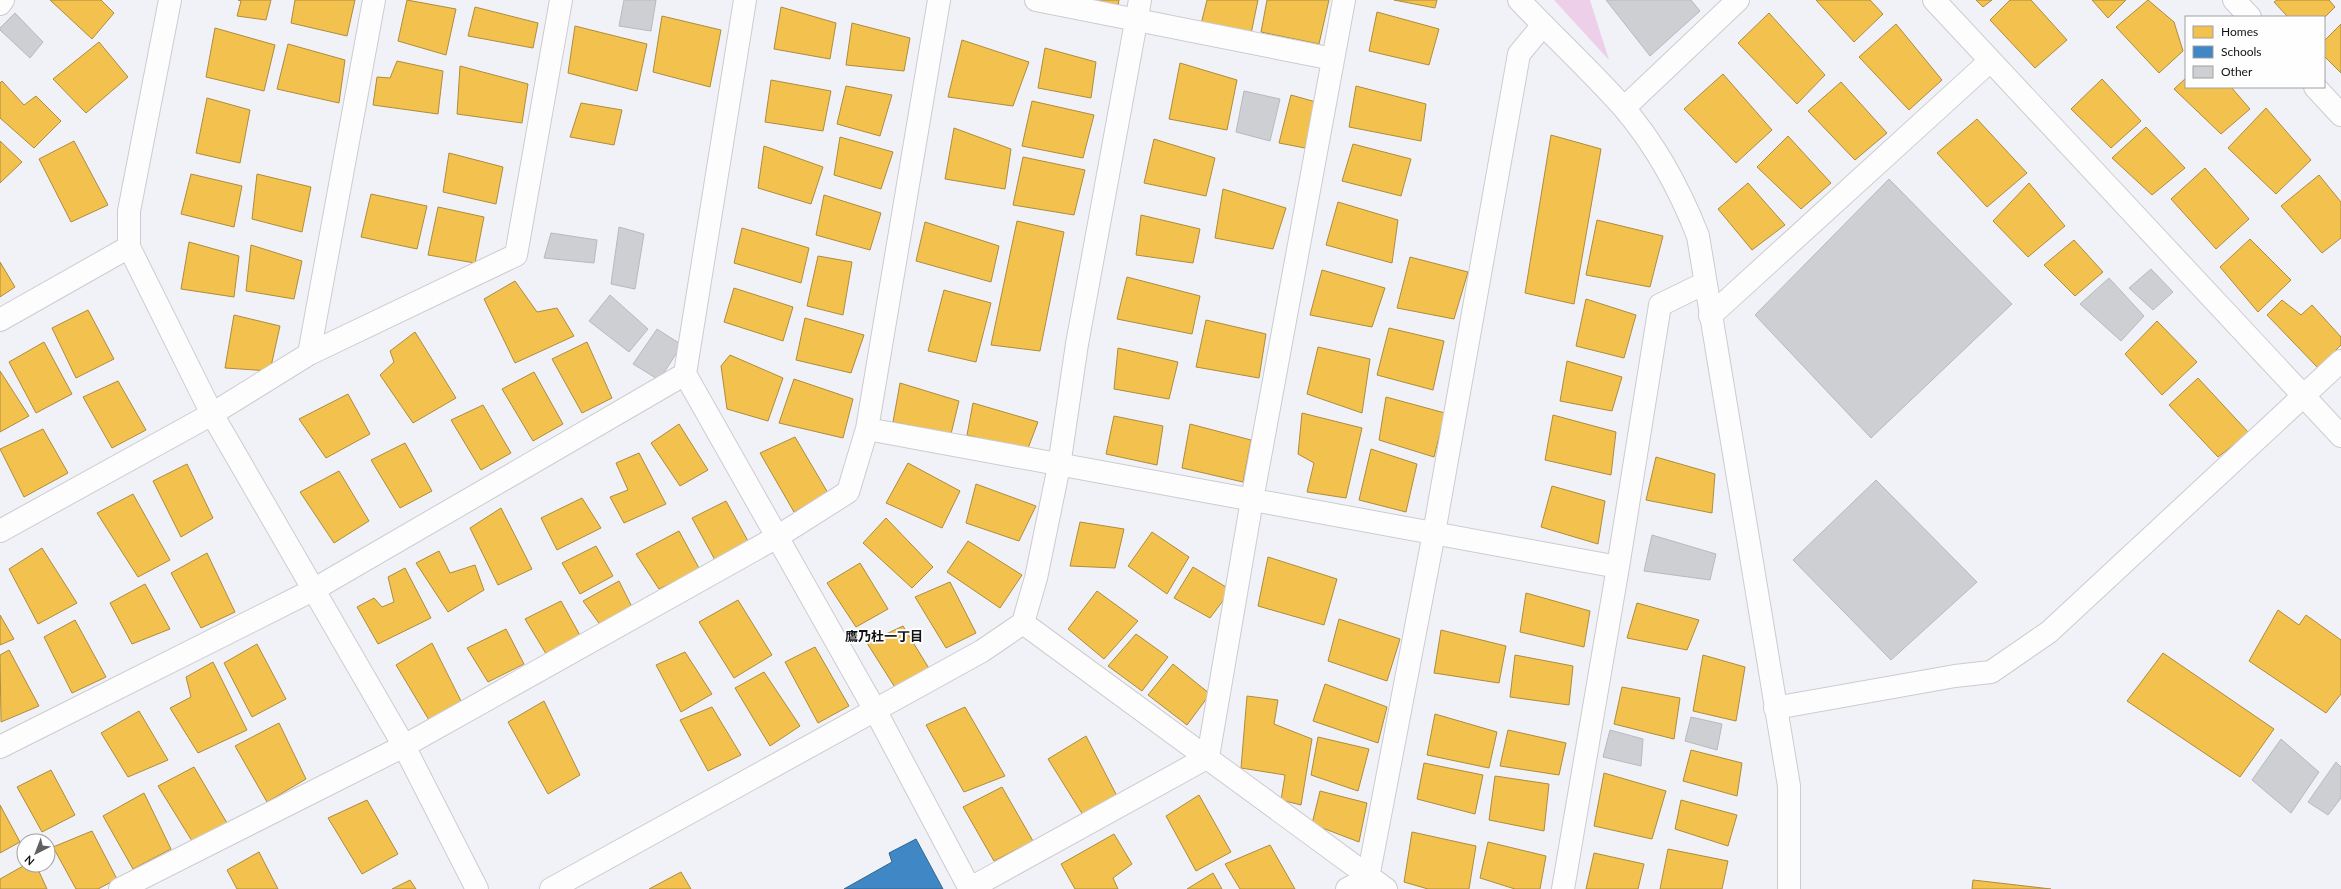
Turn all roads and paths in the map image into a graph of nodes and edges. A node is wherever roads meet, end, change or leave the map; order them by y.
1 (3, 0) edge
2 (170, 0) edge
3 (374, 0) edge
4 (561, 0) edge
5 (745, 0) edge
6 (939, 0) edge
7 (1036, 0) edge
8 (1344, 0) edge
9 (1518, 0) edge
10 (1738, 0) edge
11 (1934, 0) edge
12 (2234, 0) edge
13 (0, 4) edge
14 (1139, 10) edge
15 (2249, 16) edge
16 (1543, 25) junction
17 (1333, 59) junction
18 (1990, 62) junction
19 (2316, 88) edge
20 (1624, 108) junction
21 (2341, 116) edge
22 (129, 247) junction
23 (1704, 282) junction
24 (1710, 316) junction
25 (0, 320) edge
26 (309, 354) junction
27 (2341, 361) edge
28 (685, 374) junction
29 (2304, 396) junction
30 (212, 414) junction
31 (867, 429) junction
32 (2341, 436) edge
33 (1059, 466) junction
34 (1252, 500) junction
35 (0, 531) edge
36 (1434, 533) junction
37 (777, 537) junction
38 (1618, 567) junction
39 (313, 590) junction
40 (1022, 623) junction
41 (1775, 708) junction
42 (875, 710) junction
43 (404, 746) junction
44 (0, 747) edge
45 (1208, 758) junction
46 (1377, 883) edge
47 (120, 889) edge
48 (477, 889) edge
49 (551, 889) edge
50 (970, 889) edge
51 (1347, 889) edge
52 (1562, 889) edge
53 (1789, 889) edge

1 - 13 street
2 - 22 street
3 - 26 street
4 - 26 street
5 - 28 street
6 - 31 street
7 - 14 street
8 - 17 street
9 - 16 street
10 - 20 street
11 - 18 street
12 - 15 street
14 - 17 street
14 - 33 street
16 - 20 street
16 - 36 street
17 - 34 street
18 - 24 street
18 - 29 street
19 - 21 street
20 - 23 street
22 - 25 street
22 - 30 street
23 - 24 street
23 - 38 street
24 - 41 street
26 - 30 street
27 - 29 street
28 - 37 street
28 - 39 street
29 - 32 street
29 - 41 street
30 - 35 street
30 - 39 street
31 - 33 street
31 - 37 street
33 - 34 street
33 - 40 street
34 - 36 street
34 - 45 street
36 - 38 street
36 - 46 street
37 - 42 street
37 - 43 street
38 - 52 street
39 - 43 street
39 - 44 street
40 - 42 street
40 - 45 street
41 - 53 street
42 - 49 street
42 - 50 street
43 - 47 street
43 - 48 street
45 - 46 street
45 - 50 street
46 - 51 street

